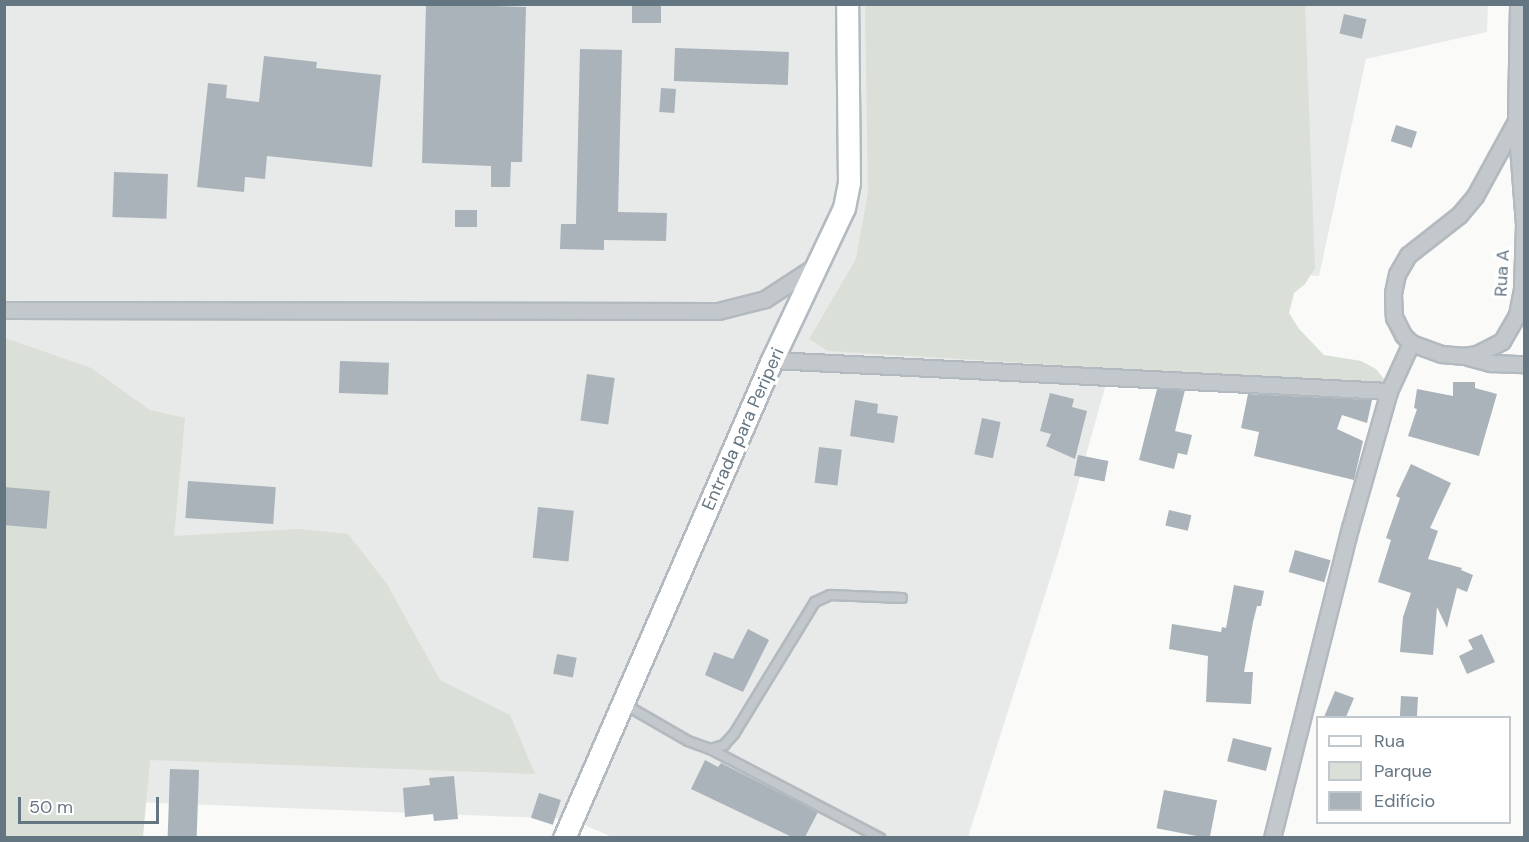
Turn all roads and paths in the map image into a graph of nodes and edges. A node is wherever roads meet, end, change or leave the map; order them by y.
1 (847, 4) edge
2 (1518, 4) edge
3 (1516, 122) junction
4 (819, 264) junction
5 (4, 310) edge
6 (1411, 343) junction
7 (1464, 356) junction
8 (772, 360) junction
9 (1524, 364) edge
10 (1389, 391) junction
11 (902, 598) dead end
12 (623, 703) junction
13 (710, 749) junction
14 (564, 837) edge
15 (880, 837) edge
16 (1272, 837) edge

1 - 4 main road, Entrada para Periperi
2 - 3 street, Rua A
3 - 6 street, Rua A
3 - 7 street, Rua A
4 - 5 street
4 - 8 main road, Entrada para Periperi
6 - 7 street, Rua A
6 - 10 street
7 - 9 street
8 - 10 street
8 - 12 main road, Entrada para Periperi
10 - 16 street
11 - 13 lane
12 - 13 lane
12 - 14 main road, Entrada para Periperi
13 - 15 lane

